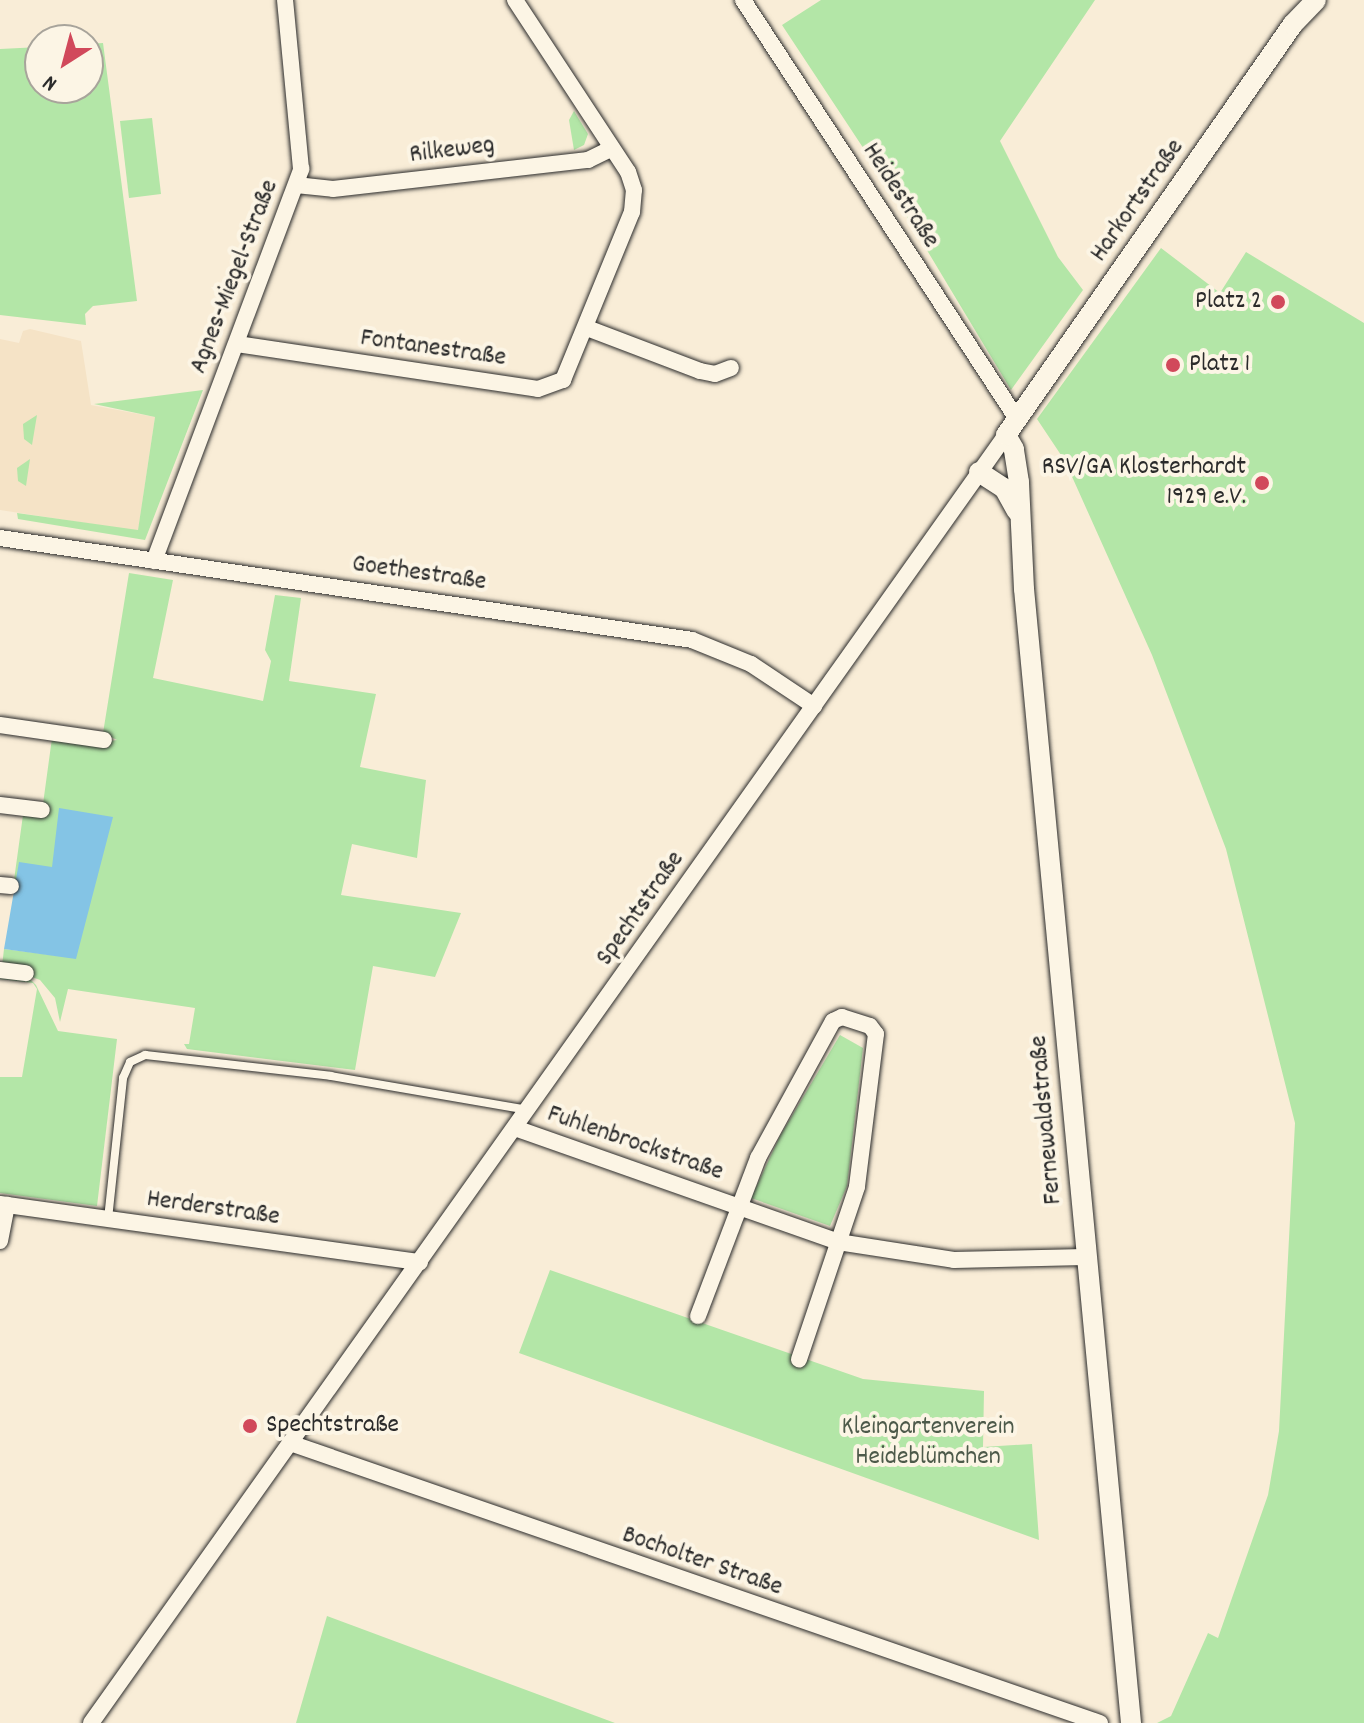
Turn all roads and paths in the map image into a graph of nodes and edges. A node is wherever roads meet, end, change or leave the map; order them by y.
1 (285, 0) edge
2 (515, 0) edge
3 (743, 0) edge
4 (1316, 0) edge
5 (611, 149) junction
6 (296, 185) junction
7 (587, 328) junction
8 (237, 344) junction
9 (731, 368) dead end
10 (1011, 427) junction
11 (979, 472) junction
12 (1018, 512) junction
13 (0, 538) edge
14 (154, 561) junction
15 (814, 706) junction
16 (0, 725) edge
17 (104, 740) dead end
18 (0, 805) edge
19 (42, 810) dead end
20 (0, 970) edge
21 (26, 973) dead end
22 (528, 1110) junction
23 (515, 1128) junction
24 (4, 1205) edge
25 (740, 1206) junction
26 (108, 1219) junction
27 (0, 1241) edge
28 (838, 1242) junction
29 (1085, 1257) junction
30 (420, 1262) junction
31 (698, 1316) dead end
32 (799, 1359) dead end
33 (290, 1443) junction
34 (91, 1723) edge
35 (1100, 1723) edge
36 (1131, 1723) edge

1 - 6 street, Agnes-Miegel-Straße
2 - 5 street, Fontanestraße
3 - 10 street, Heidestraße
4 - 10 street, Harkortstraße
5 - 6 street, Rilkeweg
5 - 7 street, Fontanestraße
6 - 8 street, Agnes-Miegel-Straße
7 - 8 street, Fontanestraße
7 - 9 street
8 - 14 street, Agnes-Miegel-Straße
10 - 11 street, Spechtstraße
10 - 12 street, Fernewaldstraße
11 - 12 street
11 - 15 street, Spechtstraße
12 - 29 street, Fernewaldstraße
13 - 14 street, Goethestraße
14 - 15 street, Goethestraße
15 - 22 street, Spechtstraße
16 - 17 street
18 - 19 street
20 - 21 street
22 - 23 street, Spechtstraße
22 - 26 lane
23 - 25 street, Fuhlenbrockstraße
23 - 30 street, Spechtstraße
24 - 26 street, Herderstraße
24 - 27 street
25 - 28 street, Fuhlenbrockstraße
25 - 28 street, Fuhlenbrockstraße
25 - 31 street, Fuhlenbrockstraße
26 - 30 street, Herderstraße
28 - 29 street, Fuhlenbrockstraße
28 - 32 street, Fuhlenbrockstraße
29 - 36 street, Fernewaldstraße
30 - 33 street, Spechtstraße
33 - 34 street, Spechtstraße
33 - 35 street, Bocholter Straße

